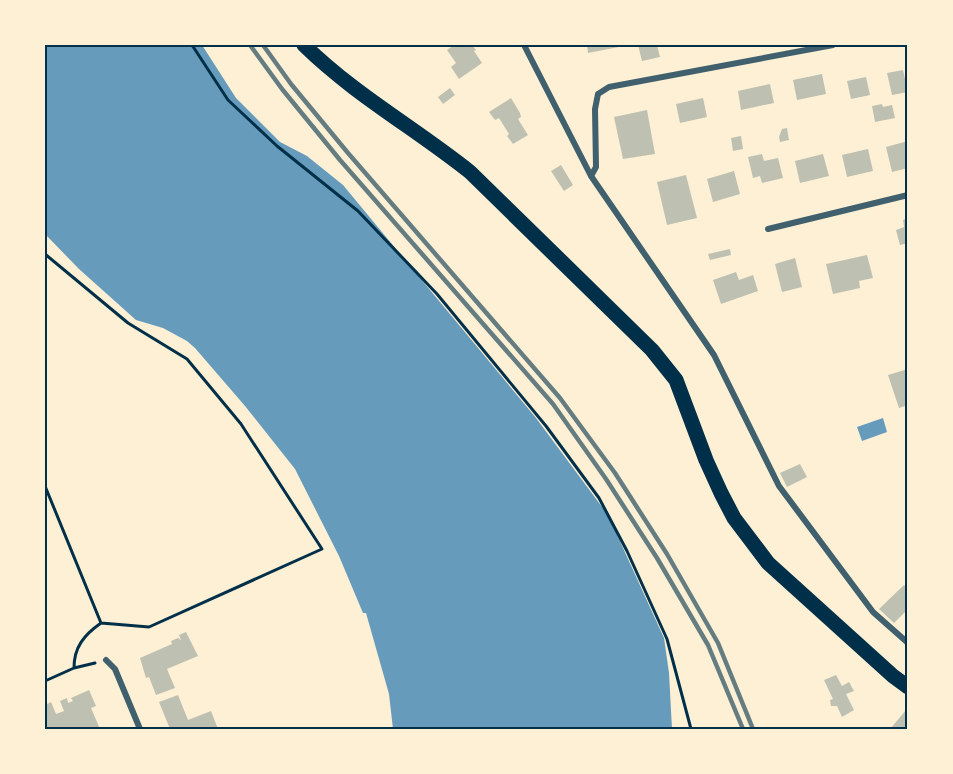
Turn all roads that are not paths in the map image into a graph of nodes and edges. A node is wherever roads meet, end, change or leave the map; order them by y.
1 (304, 45) edge
2 (524, 45) edge
3 (833, 45) edge
4 (591, 176) junction
5 (908, 195) edge
6 (768, 229) dead end
7 (908, 643) edge
8 (106, 660) road end
9 (908, 687) edge
10 (140, 729) edge

1 - 9 main road
2 - 4 street
3 - 4 street
4 - 7 street
5 - 6 street
8 - 10 street

